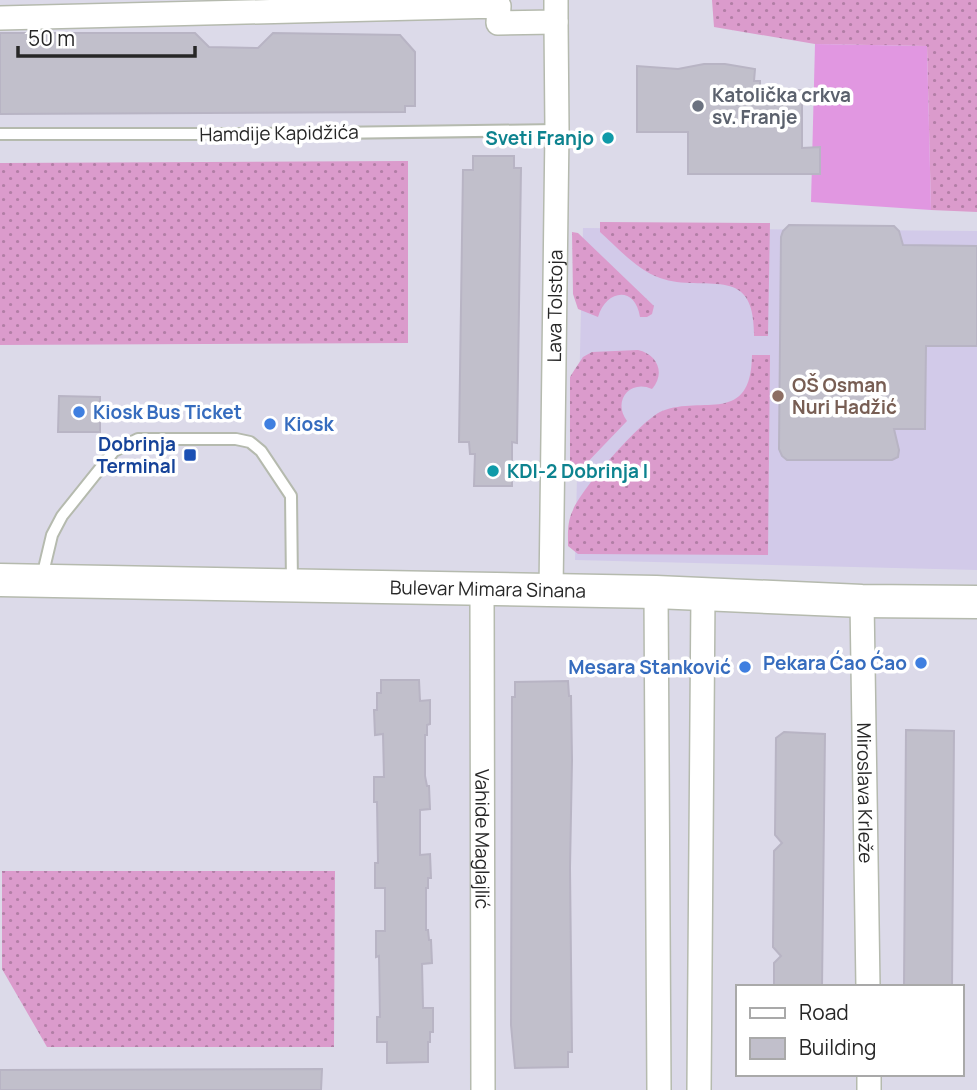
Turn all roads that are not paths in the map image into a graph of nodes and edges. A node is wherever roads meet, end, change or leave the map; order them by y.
1 (556, 11) edge
2 (0, 18) edge
3 (557, 130) junction
4 (0, 134) edge
5 (0, 580) edge
6 (42, 580) junction
7 (292, 586) junction
8 (482, 589) junction
9 (551, 591) junction
10 (656, 592) junction
11 (703, 594) junction
12 (862, 601) junction
13 (977, 602) edge
14 (868, 985) edge
15 (483, 1090) edge
16 (659, 1090) edge
17 (699, 1090) edge

1 - 2 street
1 - 3 street, Lava Tolstoja
3 - 4 lane, Hamdije Kapidžića
3 - 9 street, Lava Tolstoja
5 - 6 street, Bulevar Mimara Sinana
6 - 7 street, Bulevar Mimara Sinana
6 - 7 lane
7 - 8 street, Bulevar Mimara Sinana
8 - 9 street, Bulevar Mimara Sinana
8 - 15 street, Vahide Maglajlić
9 - 10 street, Bulevar Mimara Sinana
10 - 11 street, Bulevar Mimara Sinana
10 - 16 street
11 - 12 street, Bulevar Mimara Sinana
11 - 17 street
12 - 13 street, Bulevar Mimara Sinana
12 - 14 street, Miroslava Krleže

